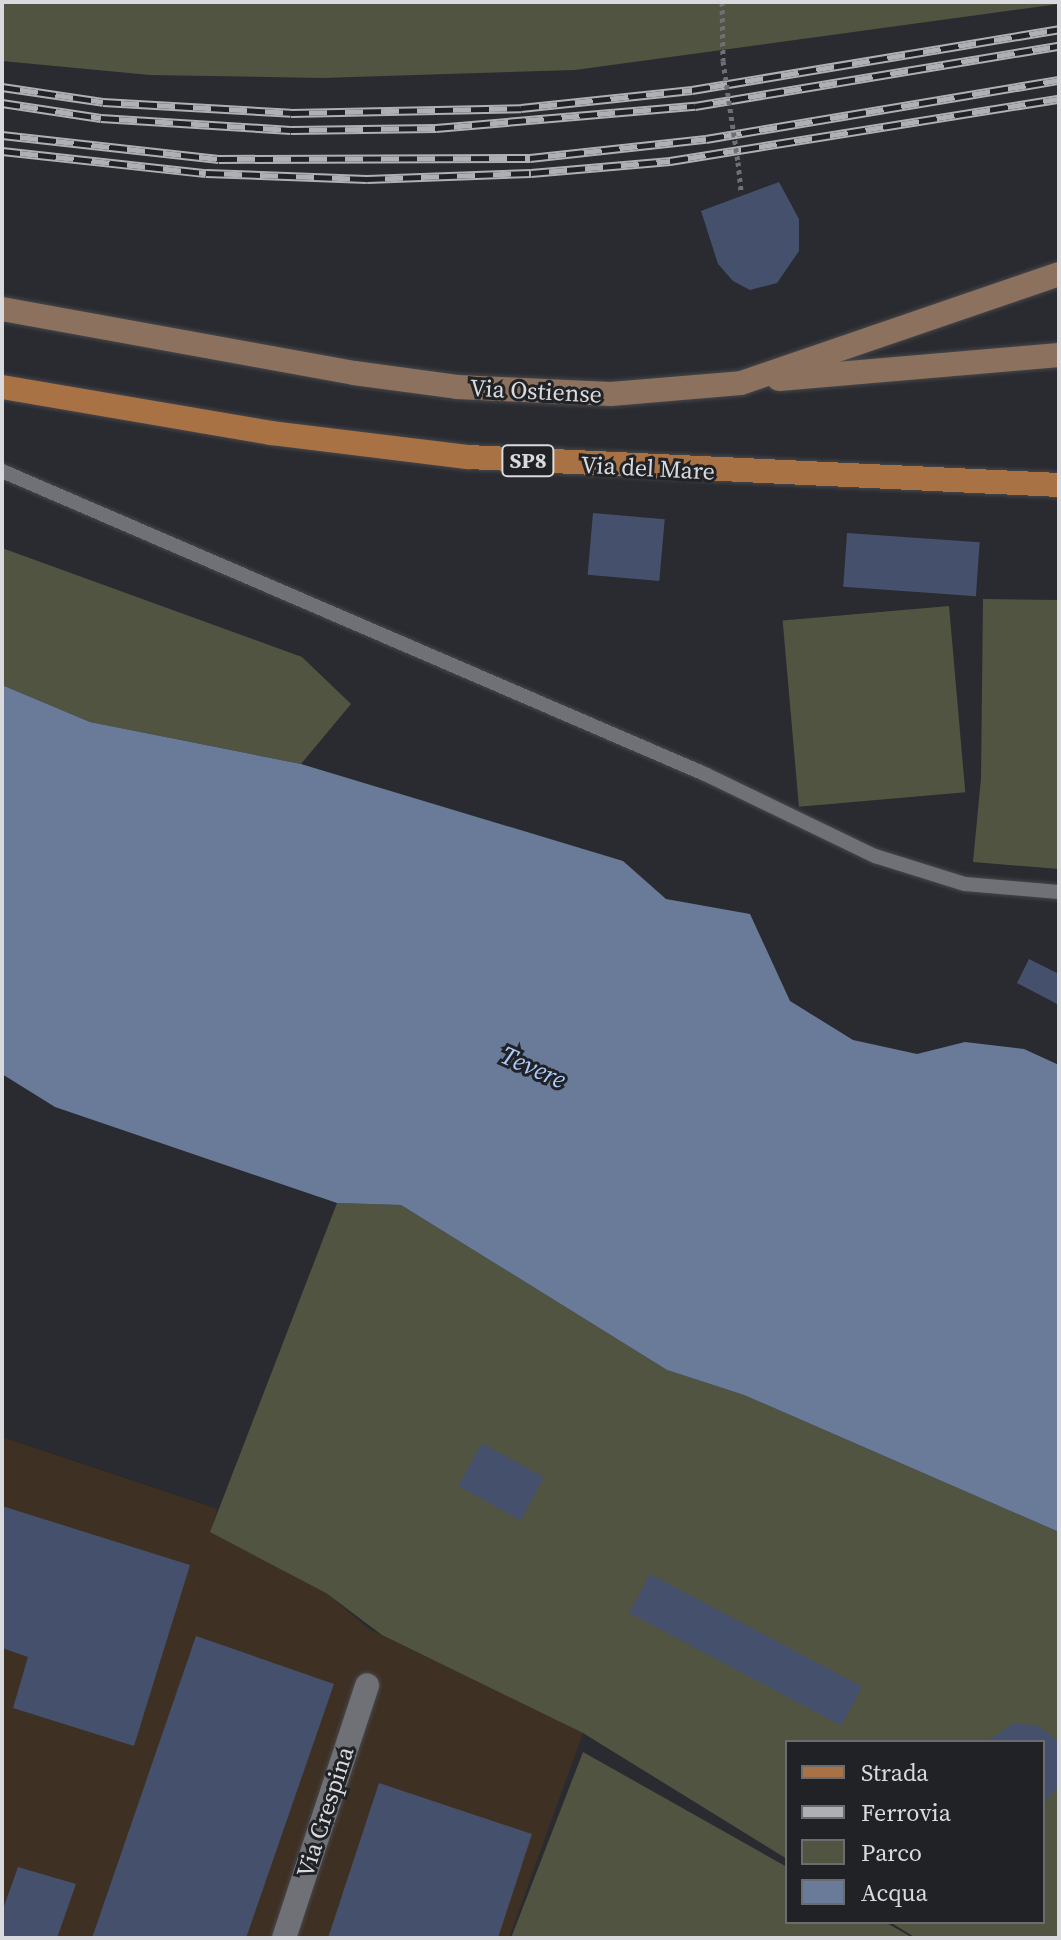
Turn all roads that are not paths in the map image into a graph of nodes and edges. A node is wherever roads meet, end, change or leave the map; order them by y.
1 (1059, 274) edge
2 (2, 309) edge
3 (1059, 355) edge
4 (741, 383) junction
5 (2, 387) edge
6 (2, 471) edge
7 (1059, 485) edge
8 (1059, 892) edge
9 (367, 1685) dead end
10 (284, 1938) edge

1 - 4 main road, Via Ostiense
2 - 4 main road, Via Ostiense
3 - 4 main road
5 - 7 main road, Via del Mare / SP8
6 - 8 lane
9 - 10 street, Via Crespina

